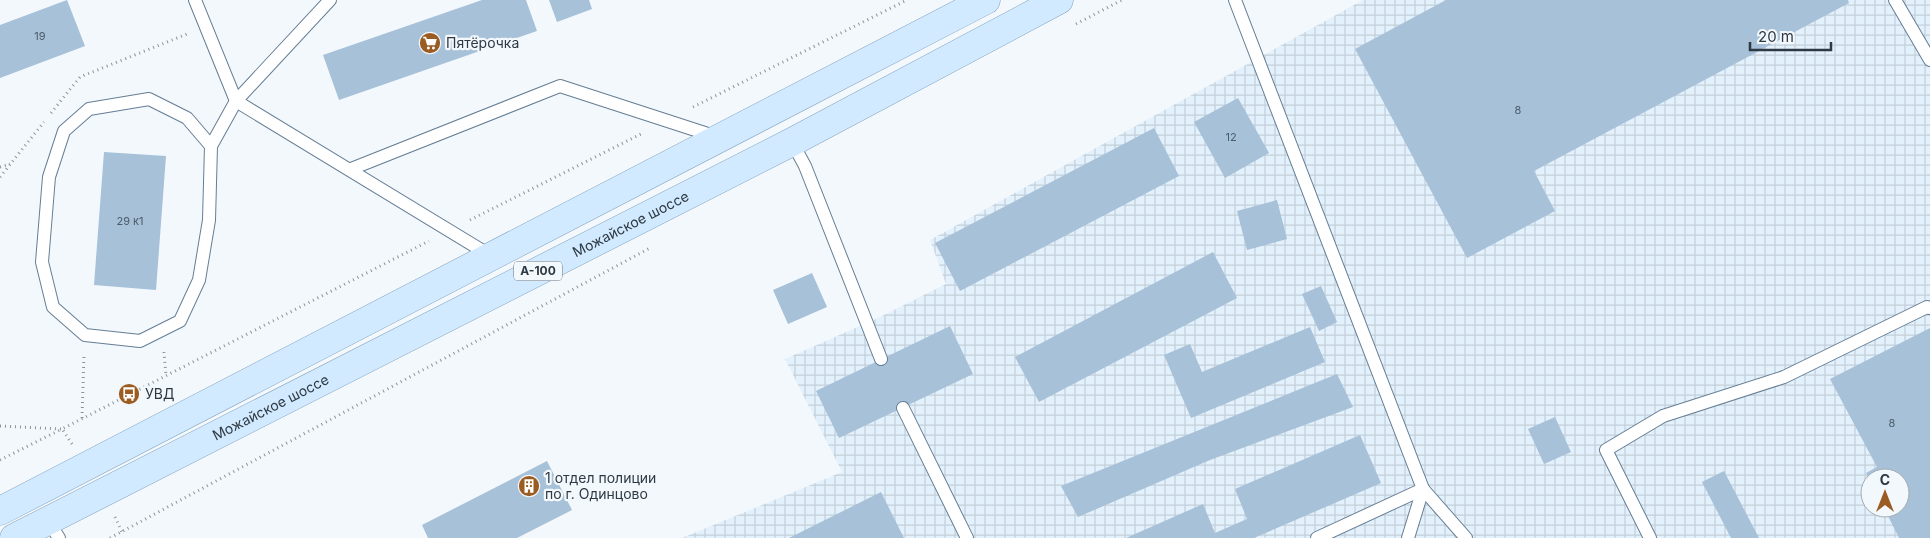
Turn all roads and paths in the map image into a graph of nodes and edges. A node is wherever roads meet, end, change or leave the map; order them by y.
1 (195, 0) edge
2 (330, 0) edge
3 (986, 0) edge
4 (1059, 0) edge
5 (1122, 0) edge
6 (1235, 0) edge
7 (1895, 0) edge
8 (1071, 26) dead end
9 (1930, 60) edge
10 (236, 101) junction
11 (719, 138) junction
12 (792, 142) junction
13 (211, 146) junction
14 (11, 164) dead end
15 (0, 167) edge
16 (351, 169) junction
17 (652, 247) dead end
18 (491, 256) junction
19 (1930, 308) edge
20 (84, 335) junction
21 (881, 359) dead end
22 (903, 408) dead end
23 (82, 419) dead end
24 (0, 426) edge
25 (0, 460) edge
26 (1423, 488) junction
27 (0, 511) edge
28 (54, 529) edge
29 (14, 538) edge
30 (110, 538) edge
31 (967, 538) edge
32 (1317, 538) edge
33 (1408, 538) edge
34 (1466, 538) edge
35 (1650, 538) edge

1 - 10 lane
2 - 10 lane
3 - 11 main road, А-100
4 - 12 main road, Можайское шоссе / А-100
5 - 8 path
6 - 26 lane
7 - 9 lane
10 - 13 lane
10 - 16 lane
11 - 16 lane
11 - 18 main road, А-100
12 - 21 lane
12 - 28 main road, Можайское шоссе / А-100
13 - 20 lane
13 - 20 lane
14 - 15 path
16 - 18 lane
17 - 30 path
18 - 27 main road, А-100
19 - 35 lane
20 - 23 path
22 - 31 lane
24 - 25 path
26 - 32 lane
26 - 33 lane
26 - 34 lane
28 - 29 main road, Можайское шоссе / А-100

